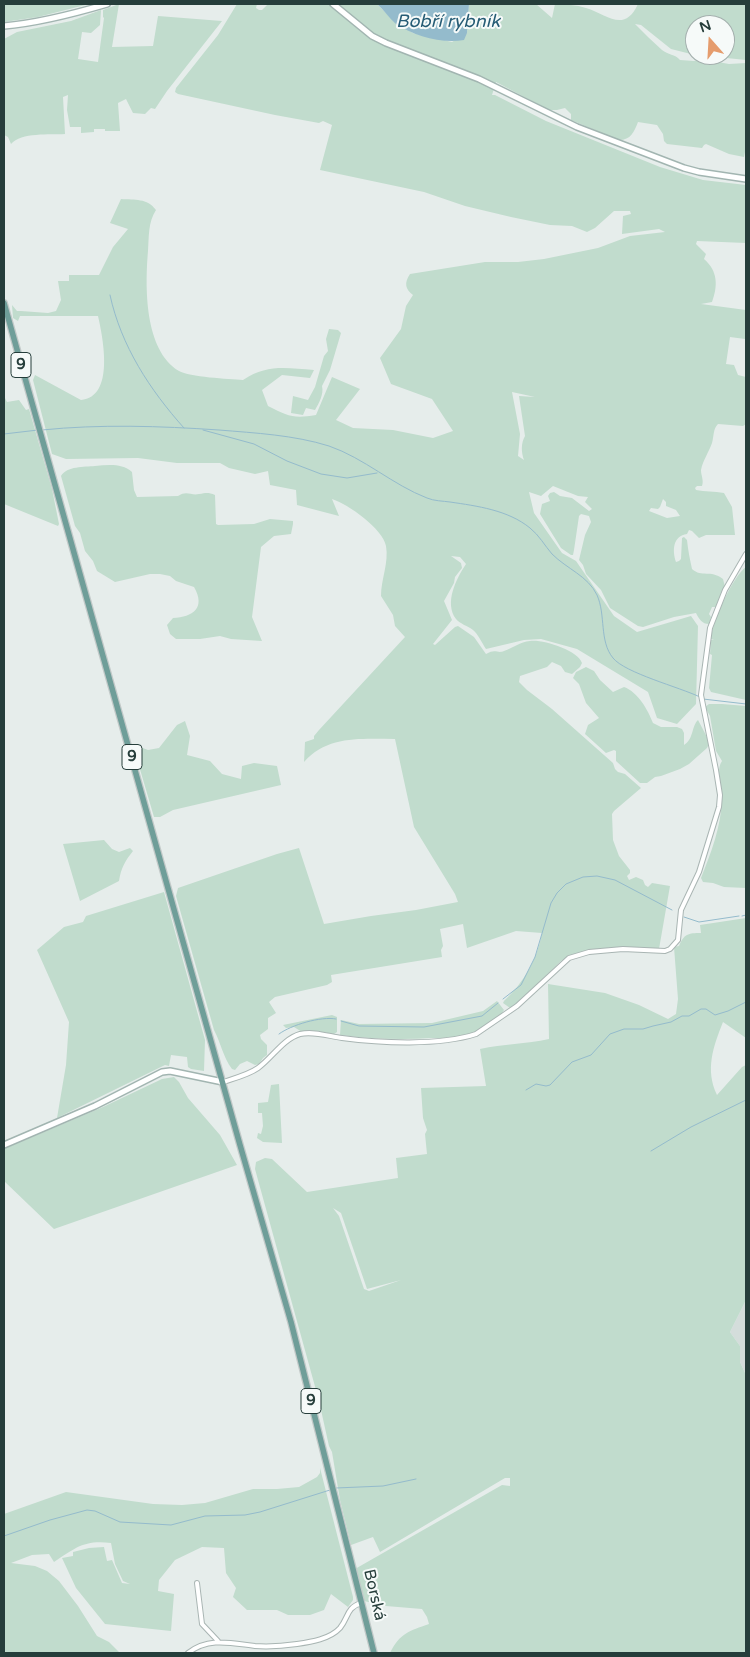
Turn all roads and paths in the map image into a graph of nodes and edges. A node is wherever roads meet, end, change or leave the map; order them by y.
1 (106, 4) edge
2 (333, 4) edge
3 (4, 26) edge
4 (746, 179) edge
5 (4, 303) edge
6 (746, 554) edge
7 (223, 1082) junction
8 (4, 1145) edge
9 (196, 1583) dead end
10 (361, 1602) junction
11 (219, 1642) junction
12 (188, 1653) edge
13 (374, 1653) edge

1 - 3 street
2 - 4 street
5 - 7 main road, 9
6 - 7 street
7 - 8 street
7 - 10 main road, Borská / 9
9 - 11 street
10 - 11 street
10 - 13 main road, Borská / 9
11 - 12 street

